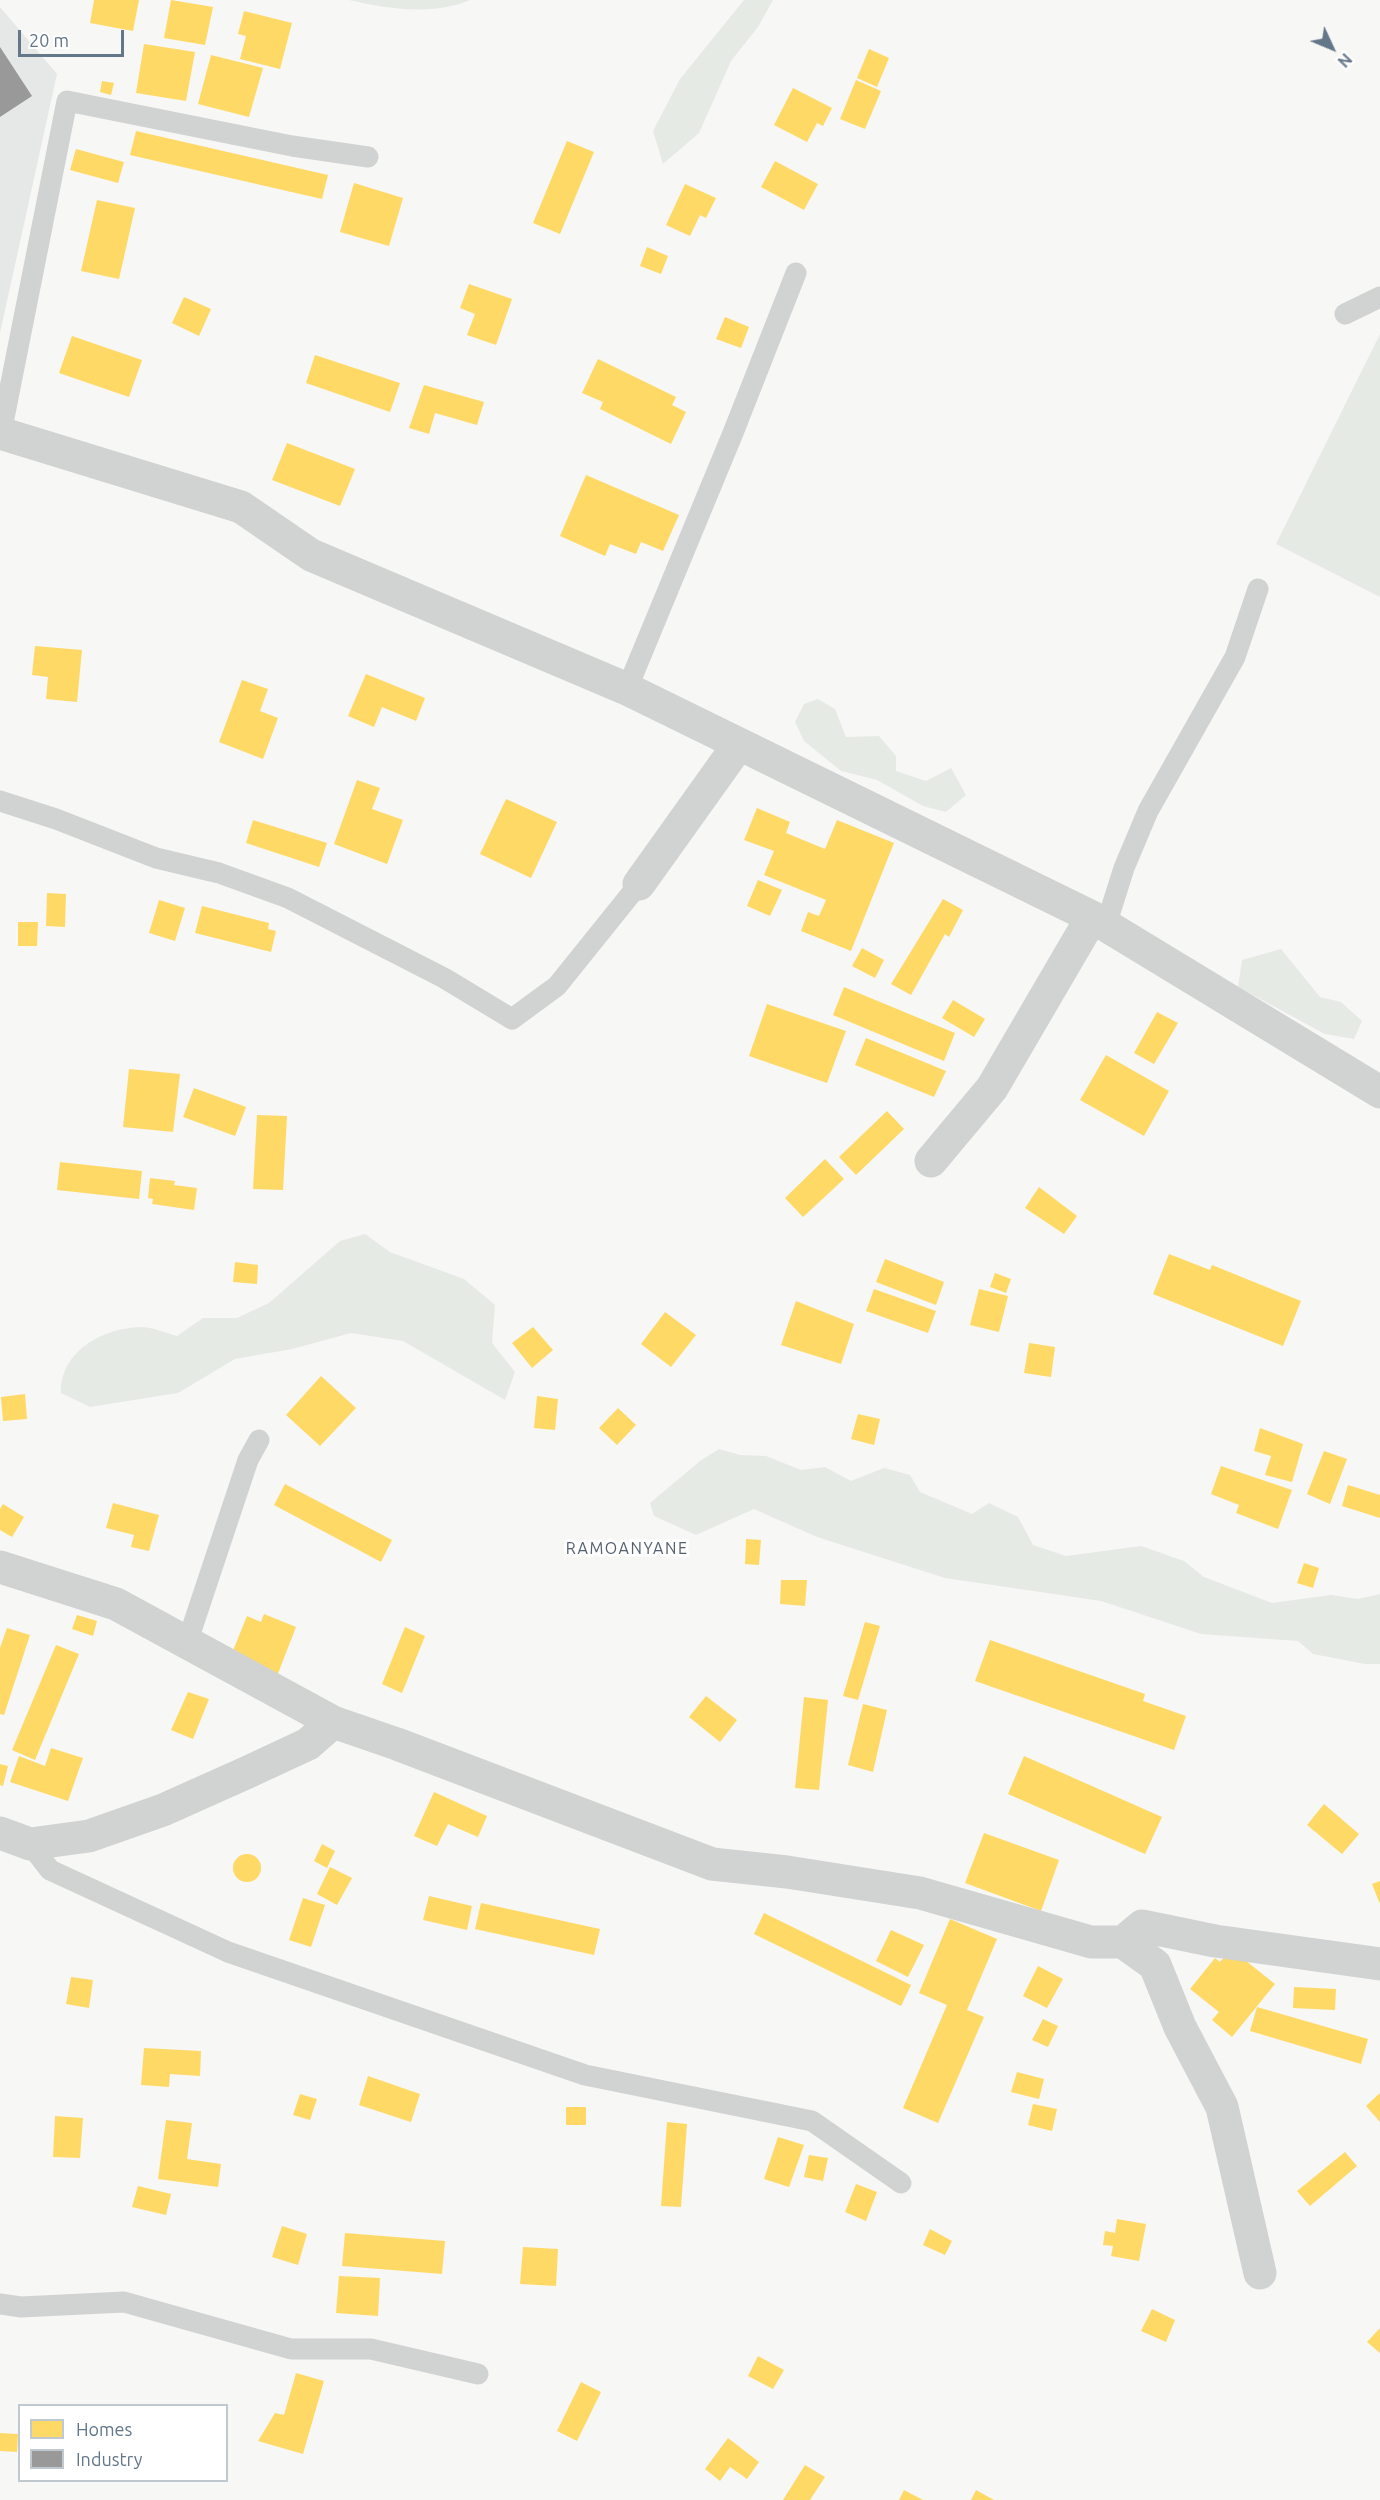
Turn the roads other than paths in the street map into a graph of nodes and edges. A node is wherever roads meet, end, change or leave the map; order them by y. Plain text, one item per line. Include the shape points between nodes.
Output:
1 (368, 158) dead end
2 (796, 273) dead end
3 (1380, 297) edge
4 (1345, 314) dead end
5 (0, 437) edge
6 (1257, 589) dead end
7 (627, 689) junction
8 (739, 744) junction
9 (0, 801) edge
10 (639, 884) joint
11 (1099, 921) junction
12 (1380, 1092) edge
13 (931, 1161) dead end
14 (259, 1440) dead end
15 (0, 1567) edge
16 (187, 1643) junction
17 (333, 1722) junction
18 (15, 1839) edge
19 (1123, 1942) junction
20 (1380, 1964) edge
21 (901, 2183) dead end
22 (1260, 2273) dead end
23 (0, 2304) edge
24 (478, 2374) dead end

1 - 5 lane via 67,101
2 - 7 lane
3 - 4 lane
5 - 7 street via 241,507 311,555
6 - 11 lane via 1235,657 1148,811
7 - 8 street
8 - 10 street
8 - 11 street
9 - 10 lane via 156,858 219,873 288,898 444,978 512,1019 557,986
11 - 12 street
11 - 13 street via 992,1088
14 - 16 lane via 248,1460
15 - 16 street via 116,1604
16 - 17 street
17 - 18 street via 308,1744 163,1810 89,1836
17 - 19 street via 712,1864 920,1893 1091,1942
18 - 21 lane via 50,1870 228,1952 585,2075 812,2121
19 - 20 street via 1142,1926 1215,1941
19 - 22 street via 1155,1965 1180,2027 1222,2107
23 - 24 lane via 21,2307 124,2302 291,2349 371,2349

